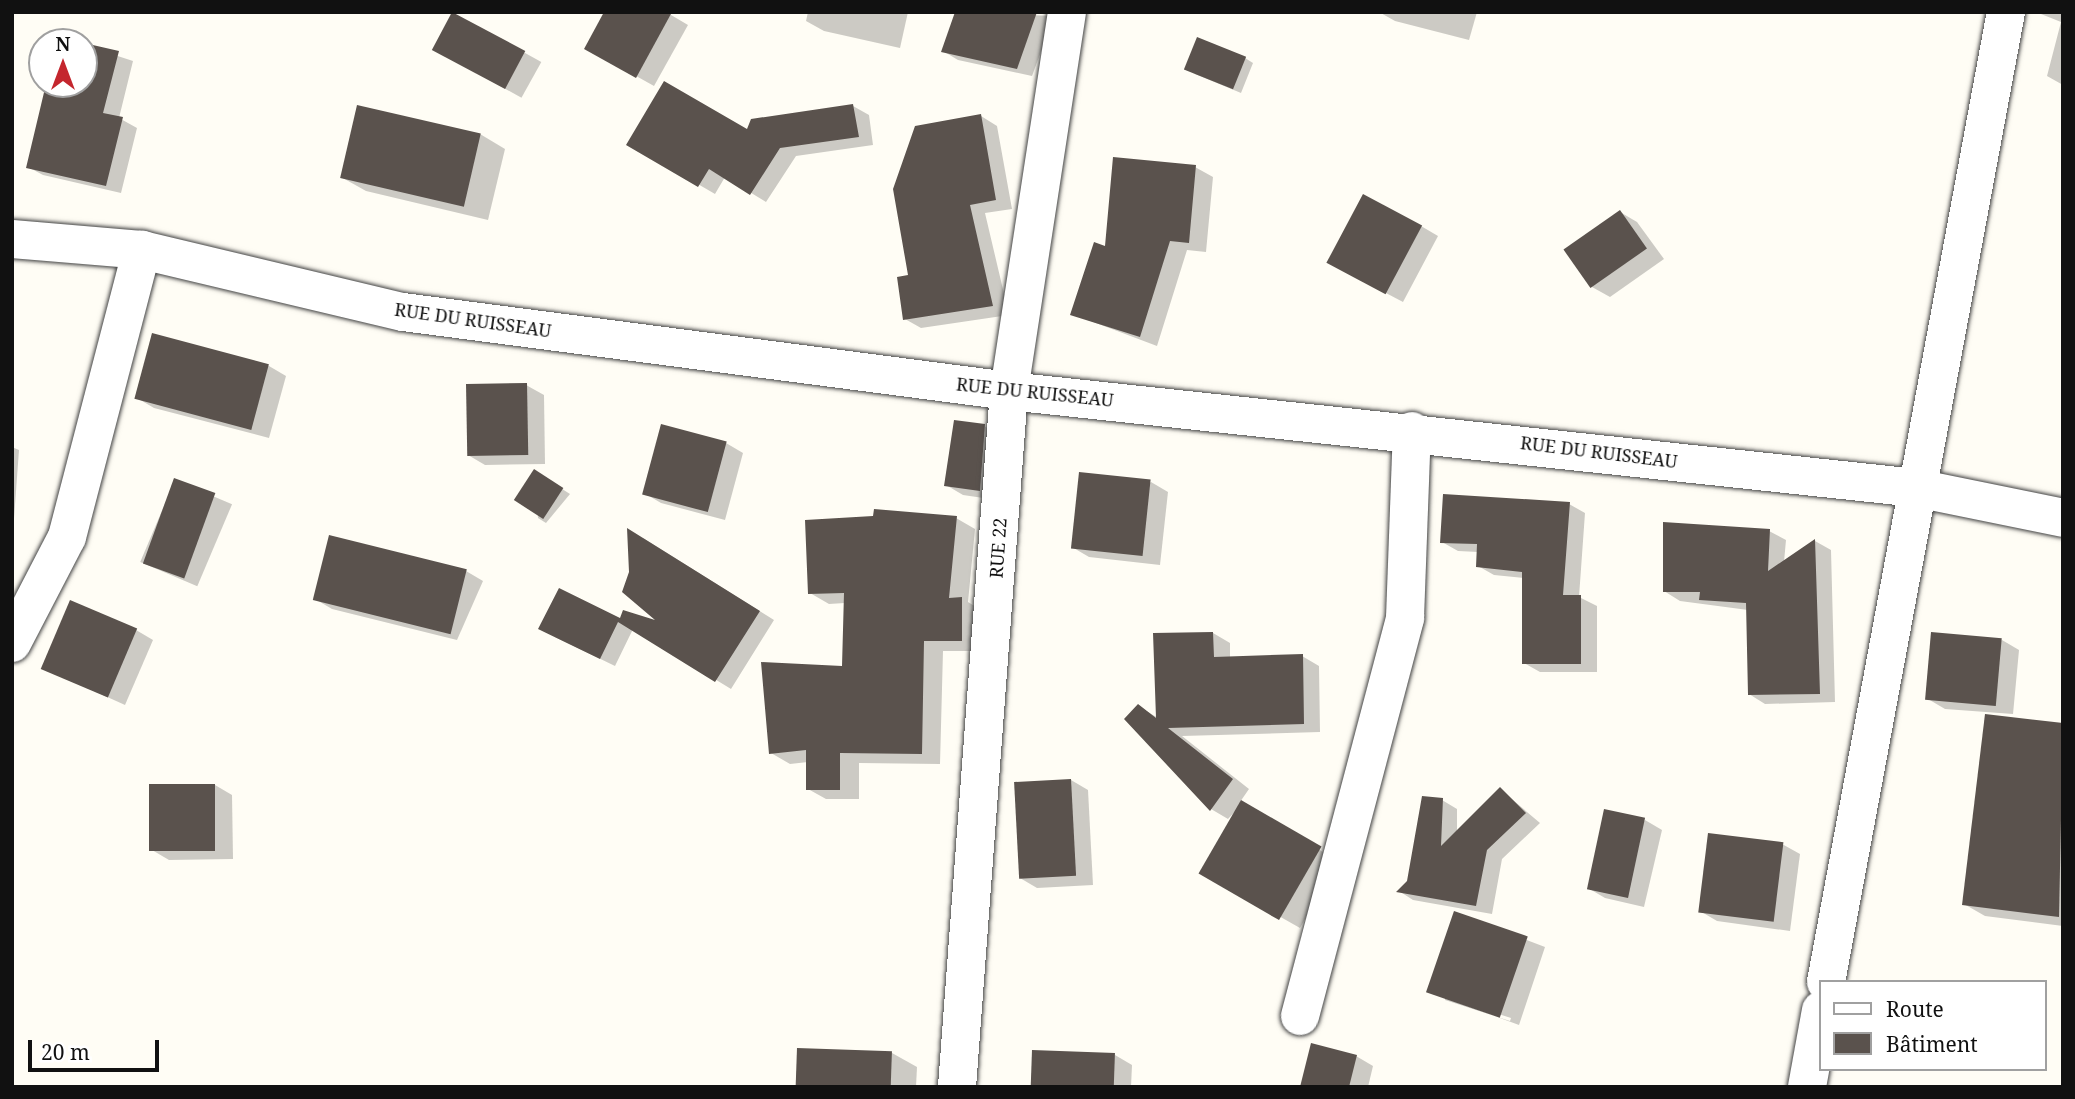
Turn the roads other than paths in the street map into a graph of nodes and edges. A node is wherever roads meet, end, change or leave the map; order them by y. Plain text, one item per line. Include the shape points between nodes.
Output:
1 (1067, 12) edge
2 (2006, 12) edge
3 (12, 239) edge
4 (142, 250) junction
5 (1009, 391) junction
6 (1412, 431) junction
7 (1916, 488) junction
8 (2063, 518) edge
9 (12, 643) edge
10 (1826, 980) edge
11 (1300, 1016) dead end
12 (1820, 1016) edge
13 (957, 1087) edge
14 (1807, 1087) edge

1 - 5 street, RUE 22
2 - 7 street
3 - 4 street, RUE DU RUISSEAU
4 - 5 street, RUE DU RUISSEAU via 403,312
4 - 9 street via 67,537
5 - 6 street, RUE DU RUISSEAU
5 - 13 street, RUE 22
6 - 7 street, RUE DU RUISSEAU
6 - 11 street via 1405,618
7 - 8 street, RUE DU RUISSEAU
7 - 10 street
12 - 14 street

